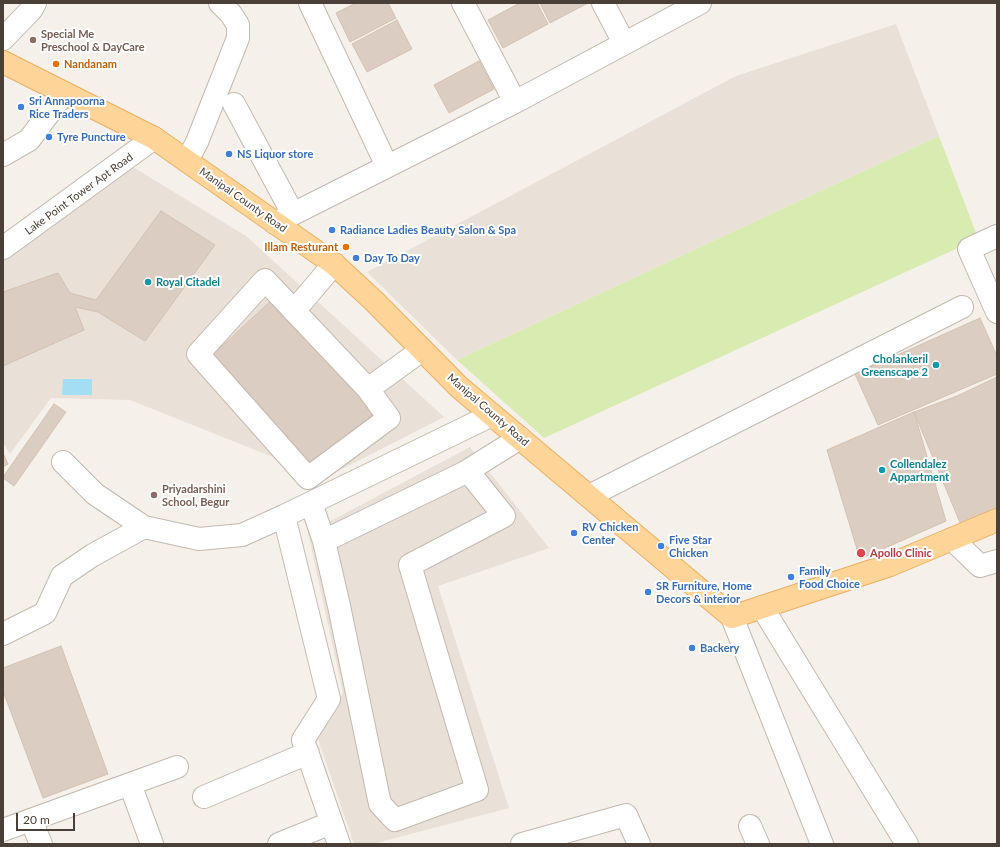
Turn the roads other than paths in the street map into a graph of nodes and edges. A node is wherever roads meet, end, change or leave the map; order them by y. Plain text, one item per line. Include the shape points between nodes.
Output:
1 (35, 3) edge
2 (220, 3) edge
3 (310, 3) edge
4 (463, 3) edge
5 (603, 3) edge
6 (700, 3) edge
7 (3, 39) edge
8 (624, 43) junction
9 (3, 62) edge
10 (64, 93) junction
11 (515, 102) junction
12 (234, 104) dead end
13 (154, 138) junction
14 (3, 155) edge
15 (187, 161) junction
16 (387, 166) junction
17 (284, 219) junction
18 (997, 236) edge
19 (3, 248) edge
20 (334, 264) junction
21 (962, 307) dead end
22 (294, 311) junction
23 (997, 312) edge
24 (422, 350) junction
25 (368, 389) junction
26 (492, 415) junction
27 (520, 438) junction
28 (63, 462) dead end
29 (464, 473) junction
30 (589, 496) junction
31 (311, 503) junction
32 (284, 516) junction
33 (997, 520) edge
34 (144, 527) junction
35 (952, 539) junction
36 (324, 541) junction
37 (997, 561) edge
38 (762, 607) junction
39 (732, 617) junction
40 (3, 634) edge
41 (308, 753) junction
42 (177, 767) dead end
43 (130, 784) junction
44 (204, 797) dead end
45 (31, 820) junction
46 (331, 823) junction
47 (3, 830) edge
48 (41, 844) edge
49 (152, 844) edge
50 (279, 844) edge
51 (338, 844) edge
52 (522, 844) edge
53 (639, 844) edge
54 (822, 844) edge
55 (907, 844) edge

1 - 7 street
2 - 15 street via 238,25 238,38 198,142
3 - 16 street
4 - 11 street
5 - 8 street
6 - 8 street
8 - 11 street
9 - 10 main road, Manipal County Road
10 - 13 main road, Manipal County Road
10 - 14 street via 29,140
11 - 16 street
12 - 17 street
13 - 15 main road, Manipal County Road
13 - 19 street, Lake Point Tower Apt Road
15 - 17 main road, Manipal County Road
16 - 17 street
17 - 20 main road, Manipal County Road
18 - 23 street via 970,249
20 - 22 street
20 - 24 main road, Manipal County Road
21 - 30 street
22 - 25 street
22 - 25 street via 265,280 198,354 308,478 389,418
24 - 25 street
24 - 26 main road, Manipal County Road
26 - 27 main road, Manipal County Road
26 - 31 street
27 - 29 street
27 - 30 main road, Manipal County Road
28 - 34 street via 96,494
29 - 36 street
29 - 36 street via 468,471 504,516 410,565 477,790 395,820 380,804
30 - 39 main road, Manipal County Road
31 - 32 street
31 - 36 street
32 - 34 street via 242,535 199,539
32 - 41 street via 329,699 303,740
33 - 35 main road
34 - 40 street via 93,555 62,576 45,613
35 - 37 street via 980,566
35 - 38 main road via 890,565
38 - 39 main road
38 - 55 street
39 - 54 street
41 - 44 street
41 - 46 street
42 - 43 street
43 - 45 street
43 - 49 street
45 - 47 street
45 - 48 street
46 - 50 street
46 - 51 street
52 - 53 street via 626,816

